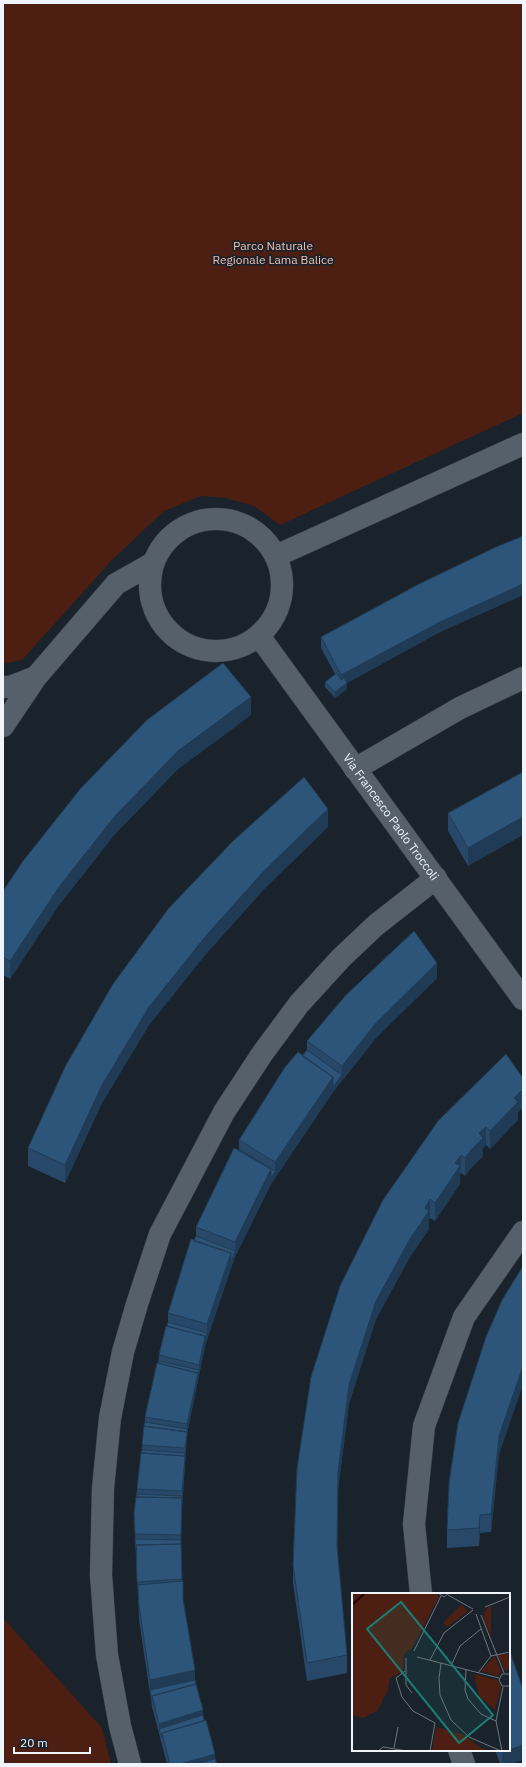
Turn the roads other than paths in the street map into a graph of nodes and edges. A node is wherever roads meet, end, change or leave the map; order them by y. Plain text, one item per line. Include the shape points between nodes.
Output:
1 (523, 444) edge
2 (276, 556) junction
3 (153, 563) junction
4 (259, 636) junction
5 (36, 677) junction
6 (523, 678) edge
7 (3, 687) edge
8 (3, 726) edge
9 (355, 769) junction
10 (436, 878) junction
11 (519, 986) edge
12 (523, 1232) edge
13 (421, 1593) edge
14 (459, 1751) edge
15 (130, 1764) edge
16 (464, 1764) edge

1 - 2 street
2 - 3 street via 262,537 244,525 222,519 201,520 180,529 164,544
2 - 4 street via 281,574 281,594 276,613
3 - 4 street via 149,582 152,602 160,621 174,636 191,646 211,650 231,649
3 - 5 street via 116,584
4 - 9 street, Via Francesco Paolo Troccoli
5 - 7 street via 10,687
5 - 8 street
6 - 9 street via 460,708
9 - 10 street, Via Francesco Paolo Troccoli
10 - 11 street, Via Francesco Paolo Troccoli
10 - 15 street via 341,958 299,1004 224,1112 160,1234 123,1352 110,1418 103,1488 101,1575 107,1655
12 - 13 street via 464,1317 424,1426 414,1524
14 - 16 street

